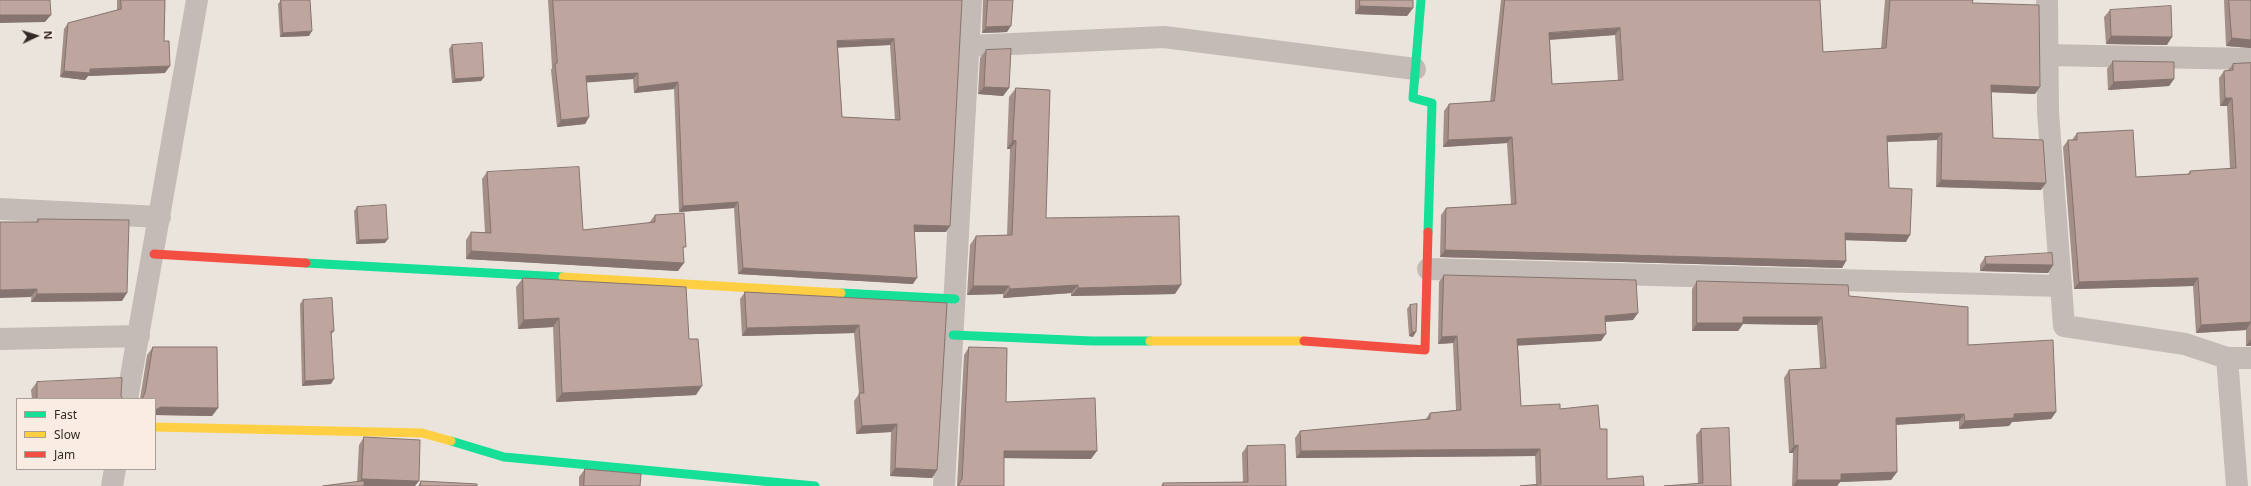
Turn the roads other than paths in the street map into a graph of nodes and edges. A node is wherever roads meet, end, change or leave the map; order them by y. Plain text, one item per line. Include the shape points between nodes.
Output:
1 (197, 0) edge
2 (971, 0) edge
3 (1421, 0) edge
4 (2047, 0) edge
5 (969, 46) junction
6 (2047, 55) junction
7 (2251, 59) edge
8 (1416, 68) junction
9 (0, 209) edge
10 (160, 216) junction
11 (154, 254) junction
12 (1428, 269) junction
13 (2061, 286) junction
14 (955, 299) junction
15 (953, 334) junction
16 (139, 336) junction
17 (0, 339) edge
18 (2227, 358) junction
19 (2251, 358) edge
20 (127, 398) edge
21 (156, 427) edge
22 (115, 470) edge
23 (112, 486) edge
24 (815, 486) edge
25 (944, 486) edge
26 (2237, 486) edge

1 - 10 street
2 - 5 street
3 - 8 street
4 - 6 street
5 - 8 street via 1164,37
5 - 14 street
6 - 7 street
6 - 13 street via 2048,112
8 - 12 street via 1413,98 1432,103
9 - 10 street
10 - 11 street
11 - 14 street
11 - 16 street
12 - 13 street
12 - 15 street via 1425,350 1289,340 1092,341
13 - 18 street via 2064,326 2185,344
14 - 15 street
15 - 25 street
16 - 17 street
16 - 20 street
18 - 19 street
18 - 26 street
21 - 24 street via 422,433 504,457
22 - 23 street

